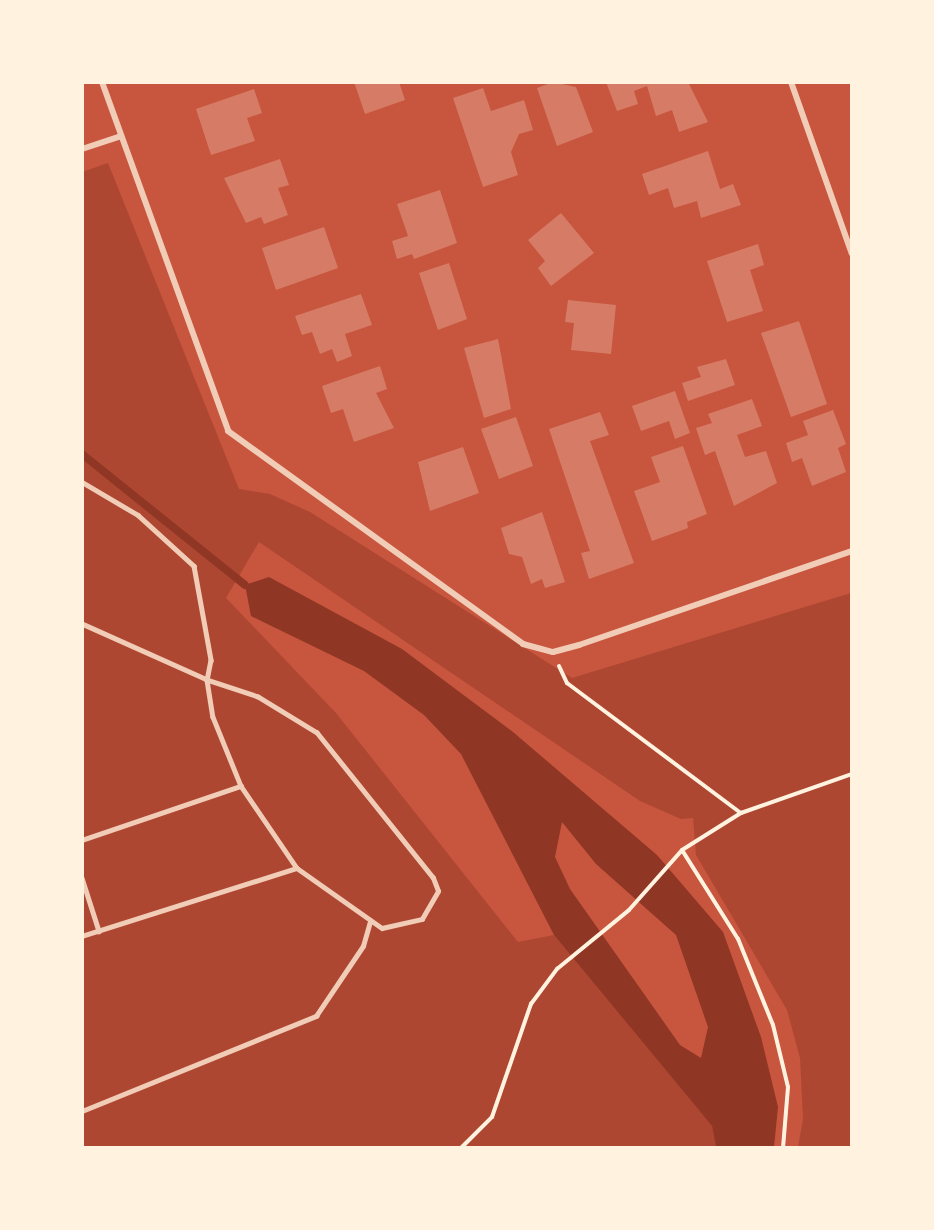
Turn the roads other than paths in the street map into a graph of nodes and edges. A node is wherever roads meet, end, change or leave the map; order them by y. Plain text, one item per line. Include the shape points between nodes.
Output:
1 (102, 82) edge
2 (791, 82) edge
3 (121, 136) junction
4 (82, 149) edge
5 (852, 254) edge
6 (82, 482) edge
7 (852, 551) edge
8 (82, 624) edge
9 (207, 680) junction
10 (241, 786) junction
11 (82, 840) edge
12 (297, 868) junction
13 (82, 878) edge
14 (370, 922) junction
15 (99, 931) junction
16 (82, 936) edge
17 (82, 1111) edge

1 - 3 street
2 - 5 street
3 - 4 street
3 - 7 street via 228,431 523,644 553,652
6 - 9 lane via 138,515 194,566 211,660
8 - 9 lane
9 - 10 lane via 213,717
9 - 14 lane via 258,697 317,733 433,878 438,891 422,919 382,928
10 - 11 lane
10 - 12 lane
12 - 14 lane
12 - 15 lane
13 - 15 lane
14 - 17 lane via 363,946 316,1016
15 - 16 lane

